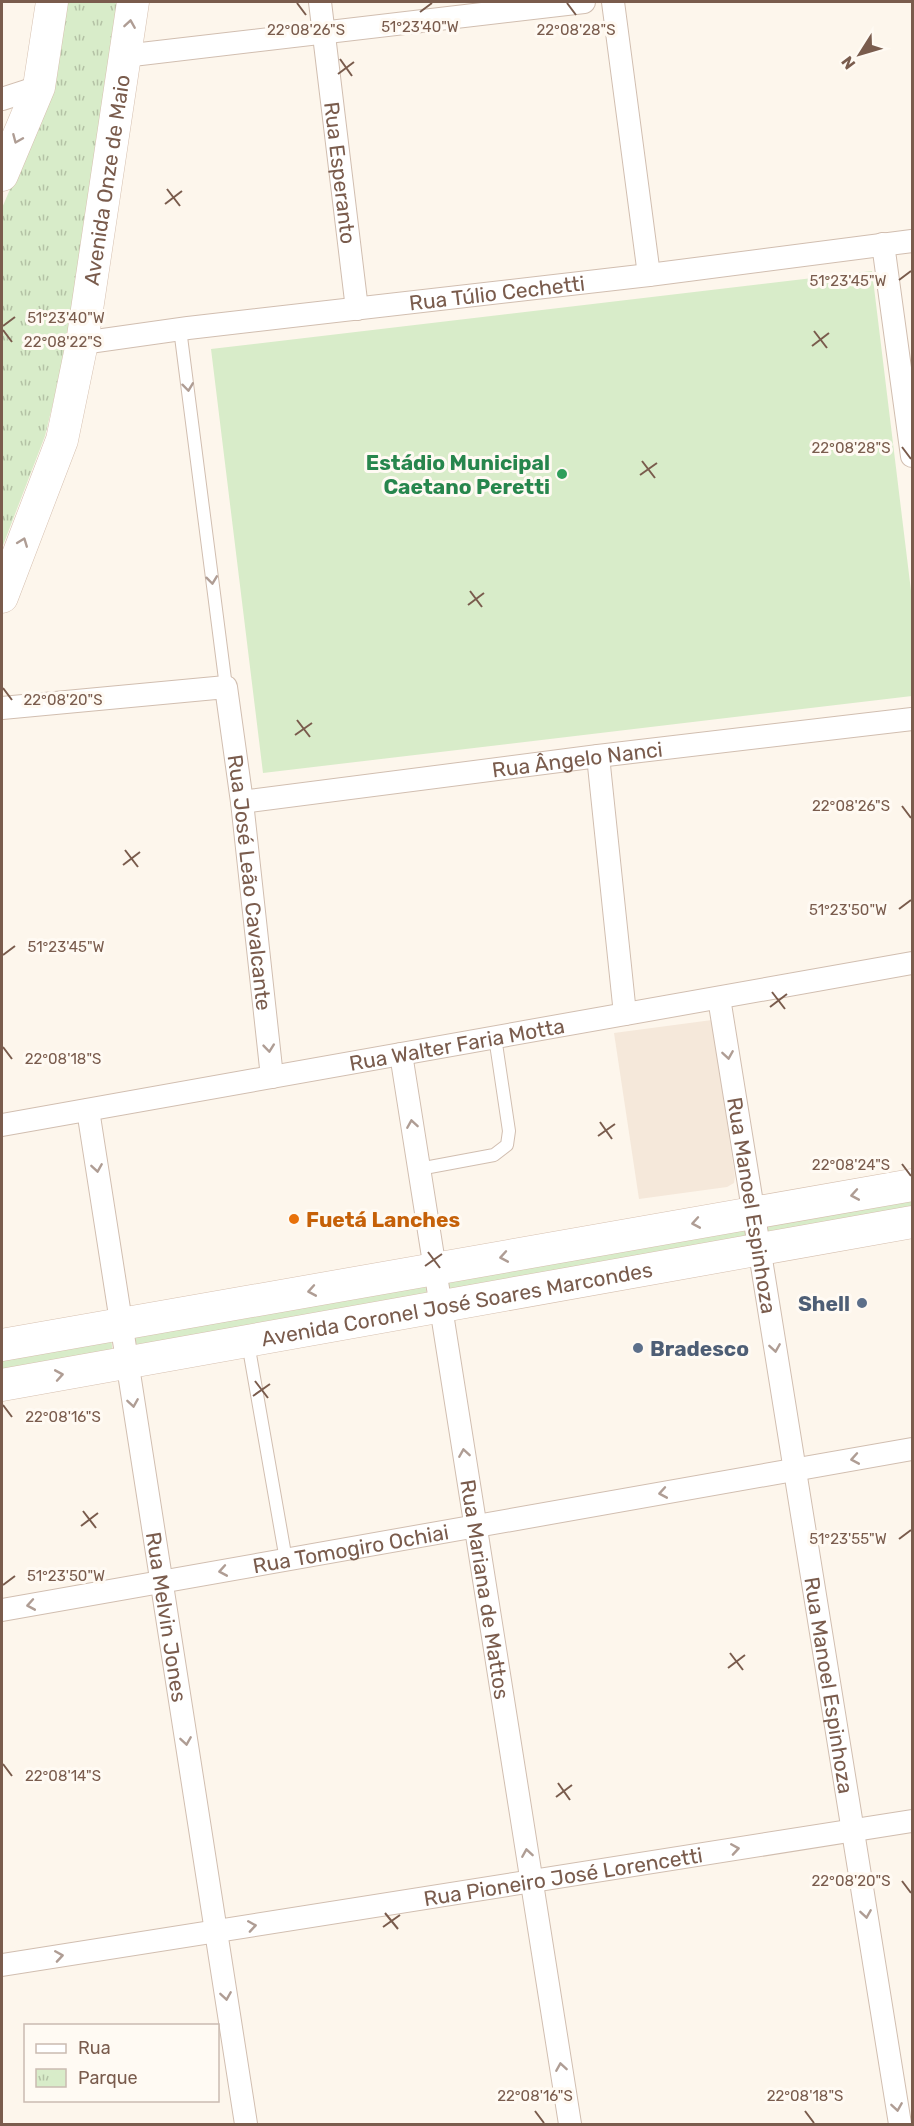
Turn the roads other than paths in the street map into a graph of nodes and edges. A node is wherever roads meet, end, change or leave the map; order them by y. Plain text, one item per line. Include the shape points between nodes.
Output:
1 (52, 2) edge
2 (133, 2) edge
3 (320, 2) edge
4 (584, 2) edge
5 (613, 2) edge
6 (324, 33) junction
7 (124, 56) junction
8 (39, 87) junction
9 (2, 99) edge
10 (2, 175) edge
11 (912, 242) edge
12 (883, 244) junction
13 (649, 275) junction
14 (357, 309) junction
15 (180, 329) junction
16 (82, 343) junction
17 (912, 456) edge
18 (2, 597) edge
19 (226, 687) junction
20 (2, 708) edge
21 (912, 718) edge
22 (598, 756) junction
23 (242, 802) junction
24 (912, 963) edge
25 (719, 998) junction
26 (625, 1014) junction
27 (495, 1037) junction
28 (401, 1054) junction
29 (272, 1077) junction
30 (88, 1110) junction
31 (2, 1125) edge
32 (419, 1170) junction
33 (912, 1185) edge
34 (754, 1213) junction
35 (912, 1222) edge
36 (759, 1249) junction
37 (435, 1269) junction
38 (441, 1306) junction
39 (121, 1324) junction
40 (248, 1341) junction
41 (2, 1345) edge
42 (127, 1363) junction
43 (2, 1385) edge
44 (912, 1449) edge
45 (795, 1470) junction
46 (476, 1526) junction
47 (286, 1560) junction
48 (161, 1582) junction
49 (2, 1610) edge
50 (912, 1821) edge
51 (853, 1831) junction
52 (531, 1881) junction
53 (216, 1931) junction
54 (2, 1965) edge
55 (246, 2124) edge
56 (570, 2124) edge
57 (900, 2124) edge

1 - 8 main road
7 -> 2 main road, Avenida Onze de Maio
3 - 6 street, Rua Esperanto
4 - 6 street
5 - 13 street
6 - 7 street
6 - 14 street, Rua Esperanto
7 - 16 main road, Avenida Onze de Maio
8 - 9 street
8 -> 10 main road
11 - 12 street, Rua Túlio Cechetti
12 - 13 street, Rua Túlio Cechetti
12 - 17 street
13 - 14 street, Rua Túlio Cechetti
14 - 15 street, Rua Túlio Cechetti
15 - 16 street, Rua Túlio Cechetti
15 -> 19 lane
18 -> 16 main road, Avenida Onze de Maio via 62,440
19 - 20 street
19 - 23 street, Rua José Leão Cavalcante
21 - 22 street, Rua Ângelo Nanci
22 - 23 street, Rua Ângelo Nanci
22 - 26 street
23 -> 29 street, Rua José Leão Cavalcante
24 - 25 street, Rua Walter Faria Motta
25 - 26 street, Rua Walter Faria Motta
25 -> 34 street, Rua Manoel Espinhoza
26 - 27 street, Rua Walter Faria Motta
27 - 28 street, Rua Walter Faria Motta
27 - 32 lane via 509,1131 507,1145 494,1155
28 - 29 street, Rua Walter Faria Motta
32 -> 28 street, Rua Mariana de Mattos
29 - 30 street, Rua Walter Faria Motta
30 - 31 street, Rua Walter Faria Motta
30 -> 39 street, Rua Melvin Jones
32 - 37 street, Rua Mariana de Mattos
33 -> 34 main road, Avenida Coronel José Soares Marcondes
34 - 36 street, Rua Manoel Espinhoza
34 -> 37 main road, Avenida Coronel José Soares Marcondes
35 - 36 main road, Avenida Coronel José Soares Marcondes
36 - 38 main road, Avenida Coronel José Soares Marcondes
36 -> 45 street, Rua Manoel Espinhoza
37 - 38 street, Rua Mariana de Mattos
37 -> 39 main road, Avenida Coronel José Soares Marcondes
38 - 40 main road, Avenida Coronel José Soares Marcondes
46 -> 38 street, Rua Mariana de Mattos
39 - 41 main road, Avenida Coronel José Soares Marcondes
39 - 42 street, Rua Melvin Jones
40 - 42 main road, Avenida Coronel José Soares Marcondes
40 - 47 lane
43 -> 42 main road, Avenida Coronel José Soares Marcondes
42 -> 48 street, Rua Melvin Jones
44 -> 45 street, Rua Tomogiro Ochiai
45 -> 46 street, Rua Tomogiro Ochiai
45 - 51 street, Rua Manoel Espinhoza
46 - 47 street, Rua Tomogiro Ochiai
52 -> 46 street, Rua Mariana de Mattos
47 -> 48 street, Rua Tomogiro Ochiai
48 -> 49 street, Rua Tomogiro Ochiai
48 -> 53 street, Rua Melvin Jones
50 - 51 street, Rua Pioneiro José Lorencetti
52 -> 51 street, Rua Pioneiro José Lorencetti
51 -> 57 street, Rua Manoel Espinhoza
53 -> 52 street, Rua Pioneiro José Lorencetti
56 -> 52 street, Rua Mariana de Mattos
54 -> 53 street, Rua Pioneiro José Lorencetti
53 -> 55 street, Rua Melvin Jones

